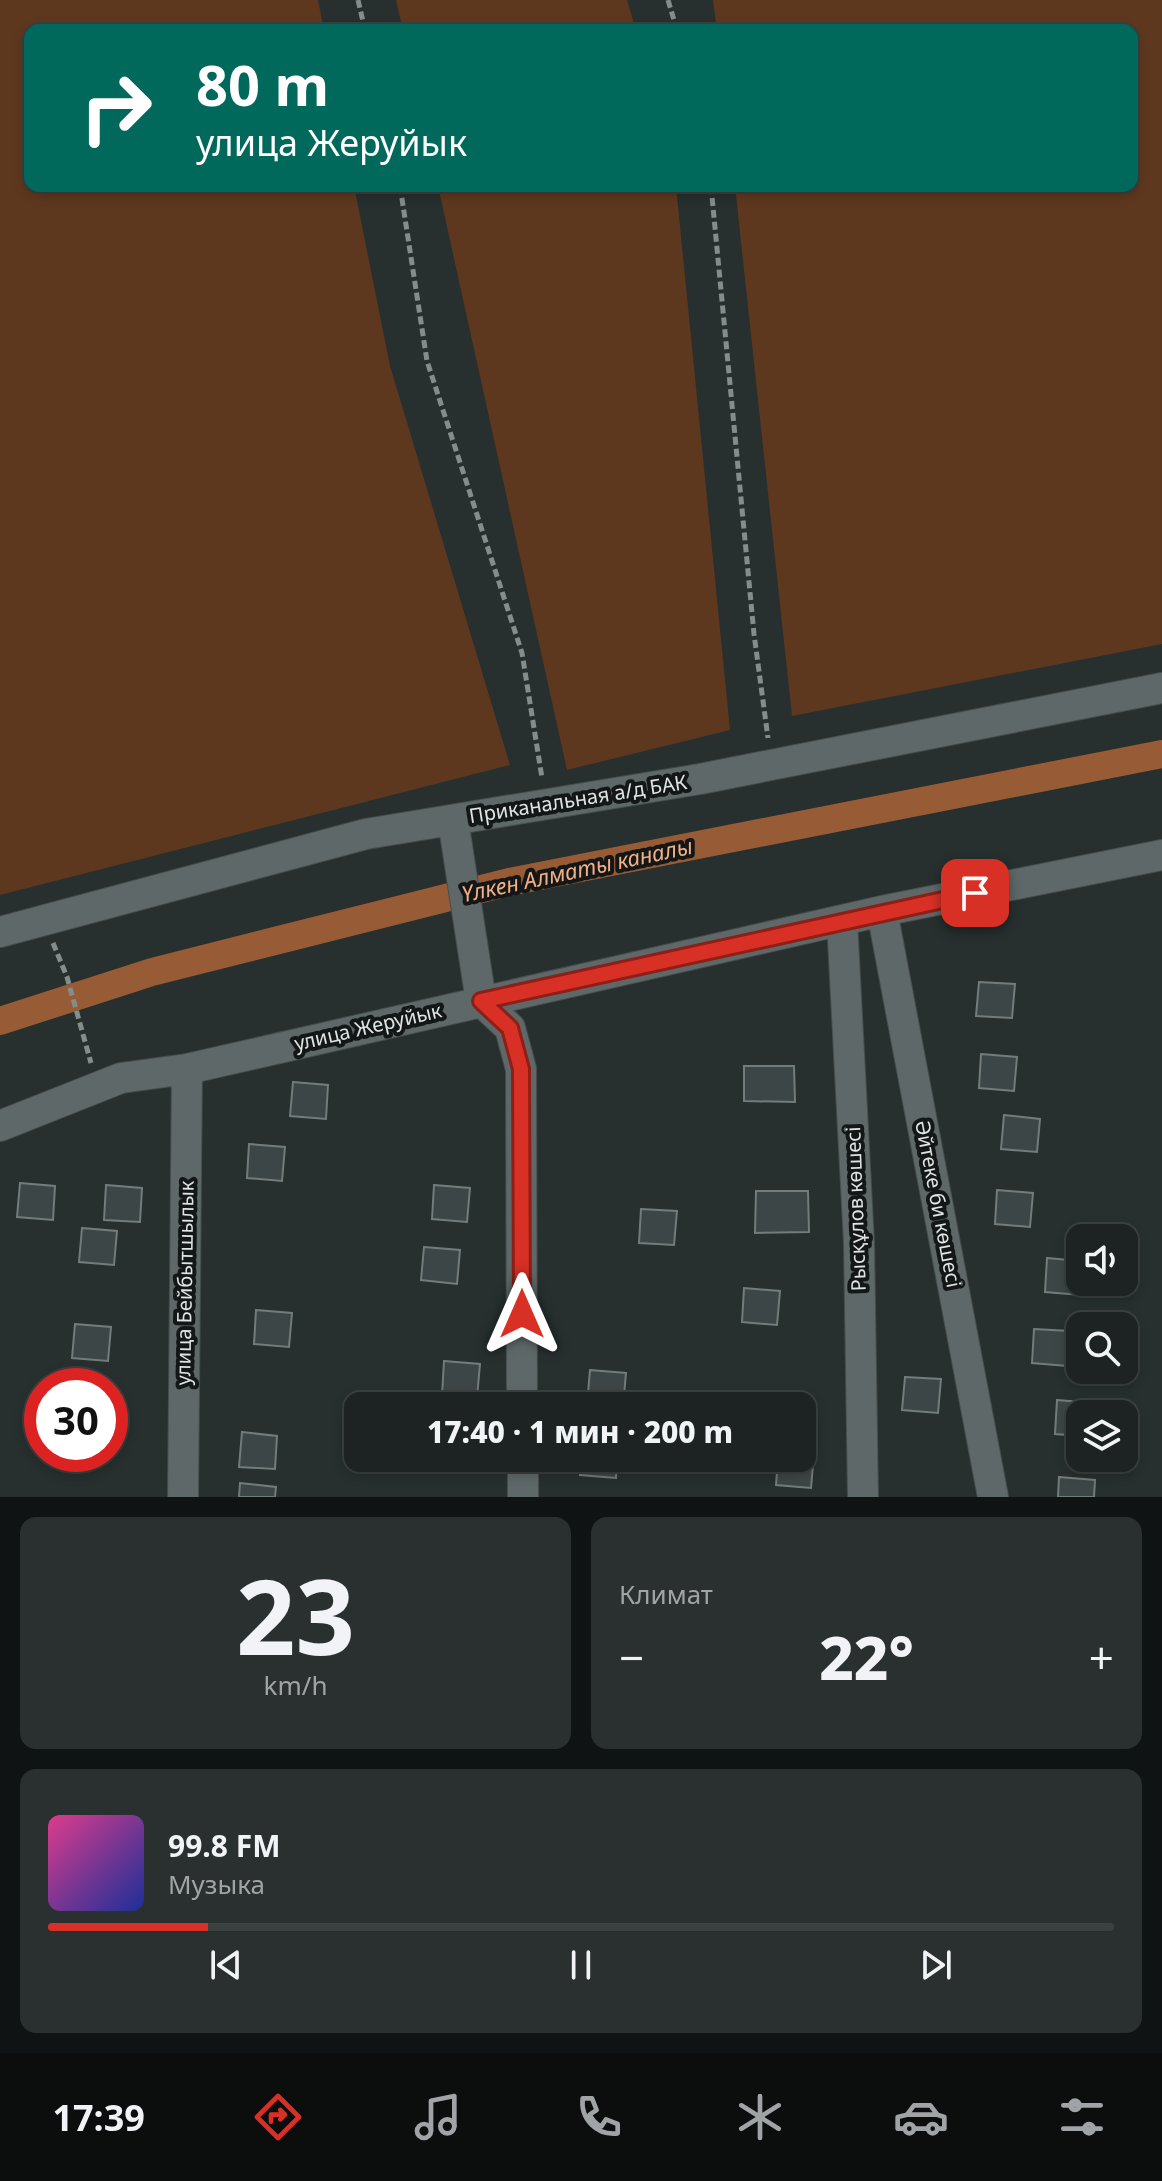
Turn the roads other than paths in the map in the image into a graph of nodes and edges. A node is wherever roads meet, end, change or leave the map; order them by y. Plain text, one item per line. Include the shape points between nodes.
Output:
1 (1162, 688) edge
2 (453, 820) junction
3 (1162, 855) edge
4 (882, 911) junction
5 (842, 921) junction
6 (0, 932) edge
7 (479, 988) junction
8 (187, 1069) junction
9 (0, 1126) edge
10 (522, 1392) edge
11 (523, 1472) edge
12 (183, 1497) edge
13 (523, 1497) edge
14 (863, 1497) edge
15 (993, 1497) edge

1 - 2 street, Приканальная а/д БАК via 771,765
2 - 6 street, Приканальная а/д БАК via 366,834
2 - 7 street
3 - 4 street
4 - 5 street, улица Жеруйык
4 - 15 street, Әйтеке би көшесі
5 - 7 street, улица Жеруйык
5 - 14 street, Рысқұлов көшесі via 859,1243
7 - 8 street, улица Жеруйык
7 - 10 street via 510,1028 521,1069
8 - 9 street, улица Жеруйык via 121,1078
8 - 12 street, улица Бейбытшылык
11 - 13 street

